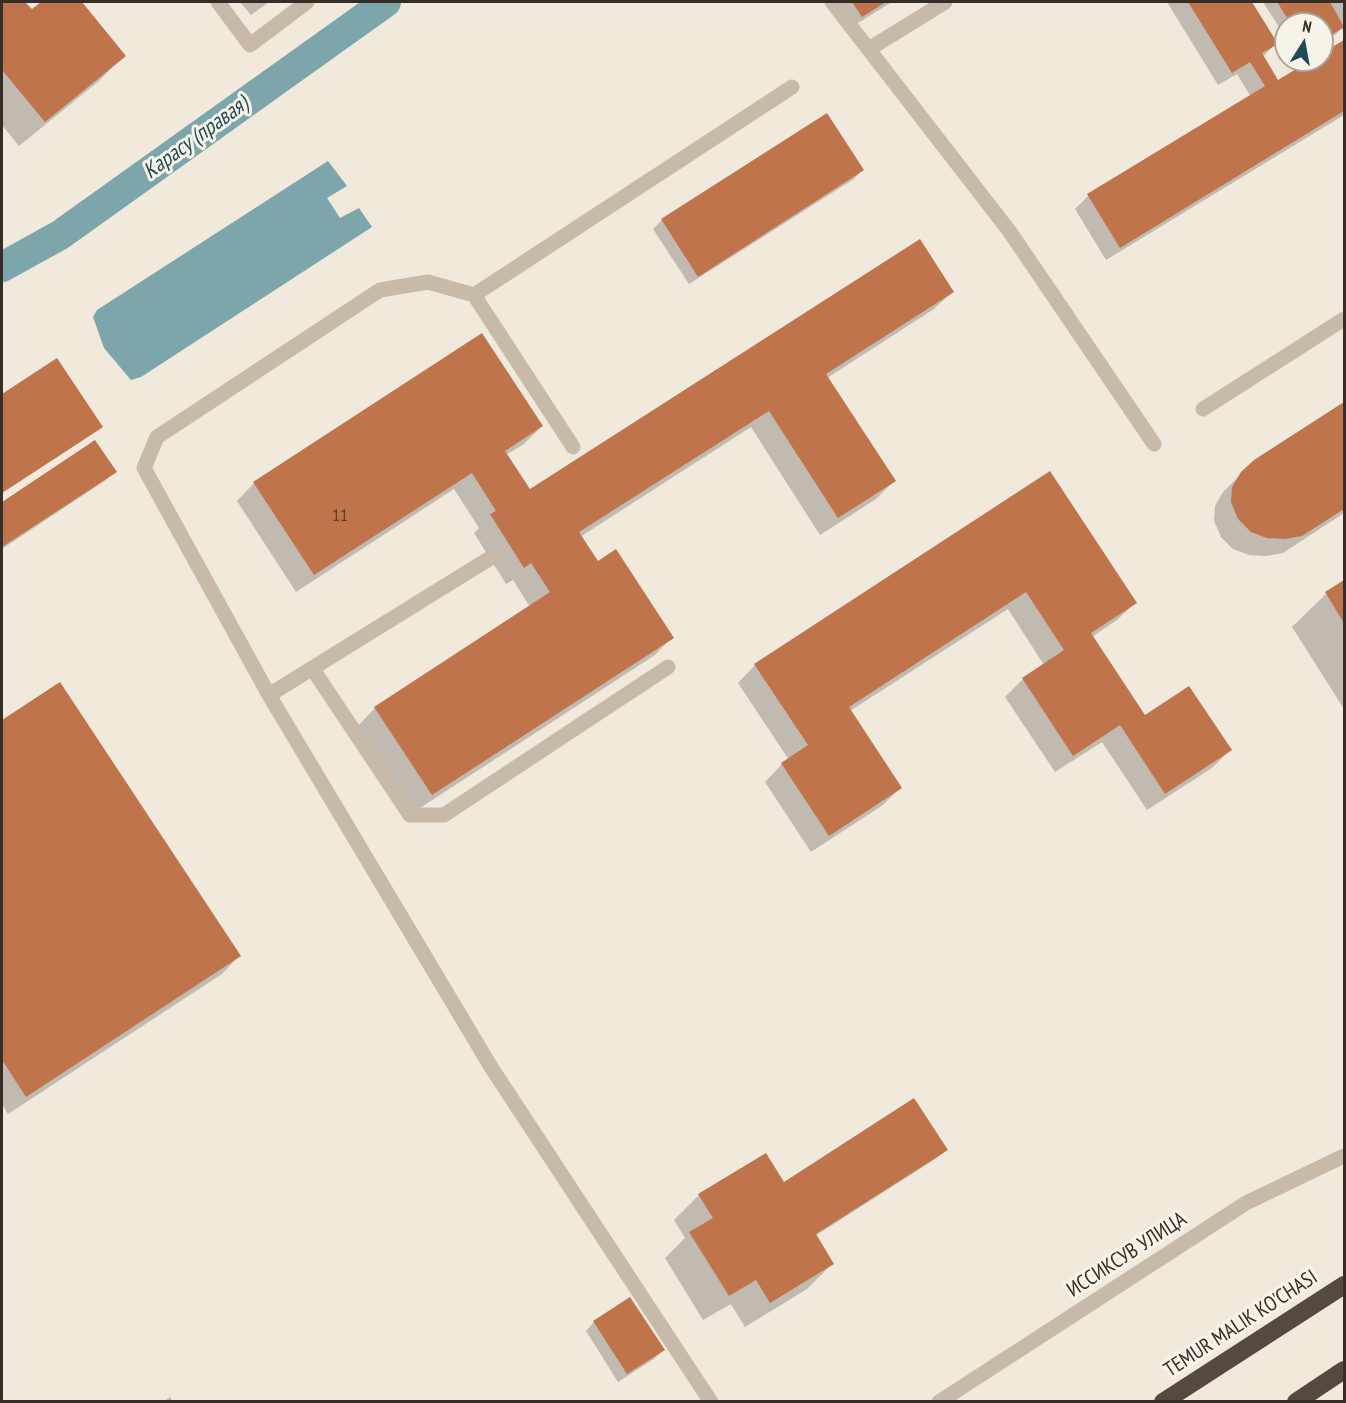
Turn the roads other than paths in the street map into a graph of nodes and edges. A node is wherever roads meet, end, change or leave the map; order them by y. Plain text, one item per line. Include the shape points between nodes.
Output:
1 (218, 2) edge
2 (307, 2) edge
3 (832, 2) edge
4 (945, 2) edge
5 (868, 49) junction
6 (792, 87) dead end
7 (474, 295) junction
8 (1344, 319) edge
9 (1203, 410) dead end
10 (1154, 444) dead end
11 (573, 447) dead end
12 (500, 552) dead end
13 (668, 667) dead end
14 (312, 668) junction
15 (269, 694) junction
16 (1344, 1156) edge
17 (1344, 1285) edge
18 (1344, 1370) edge
19 (711, 1401) edge
20 (939, 1401) edge
21 (1163, 1401) edge
22 (1296, 1401) edge

1 - 2 street via 250,45
3 - 5 street
4 - 5 street
5 - 10 street via 1010,232
6 - 7 street
7 - 11 street
7 - 15 street via 428,282 380,290 157,436 144,468
8 - 9 street
12 - 14 street
13 - 14 street via 444,815 410,815
14 - 15 street
15 - 19 street via 491,1067
16 - 20 street, ИССИКСУВ УЛИЦА via 1246,1203
17 - 21 highway, TEMUR MALIK KO'CHASI
18 - 22 highway

